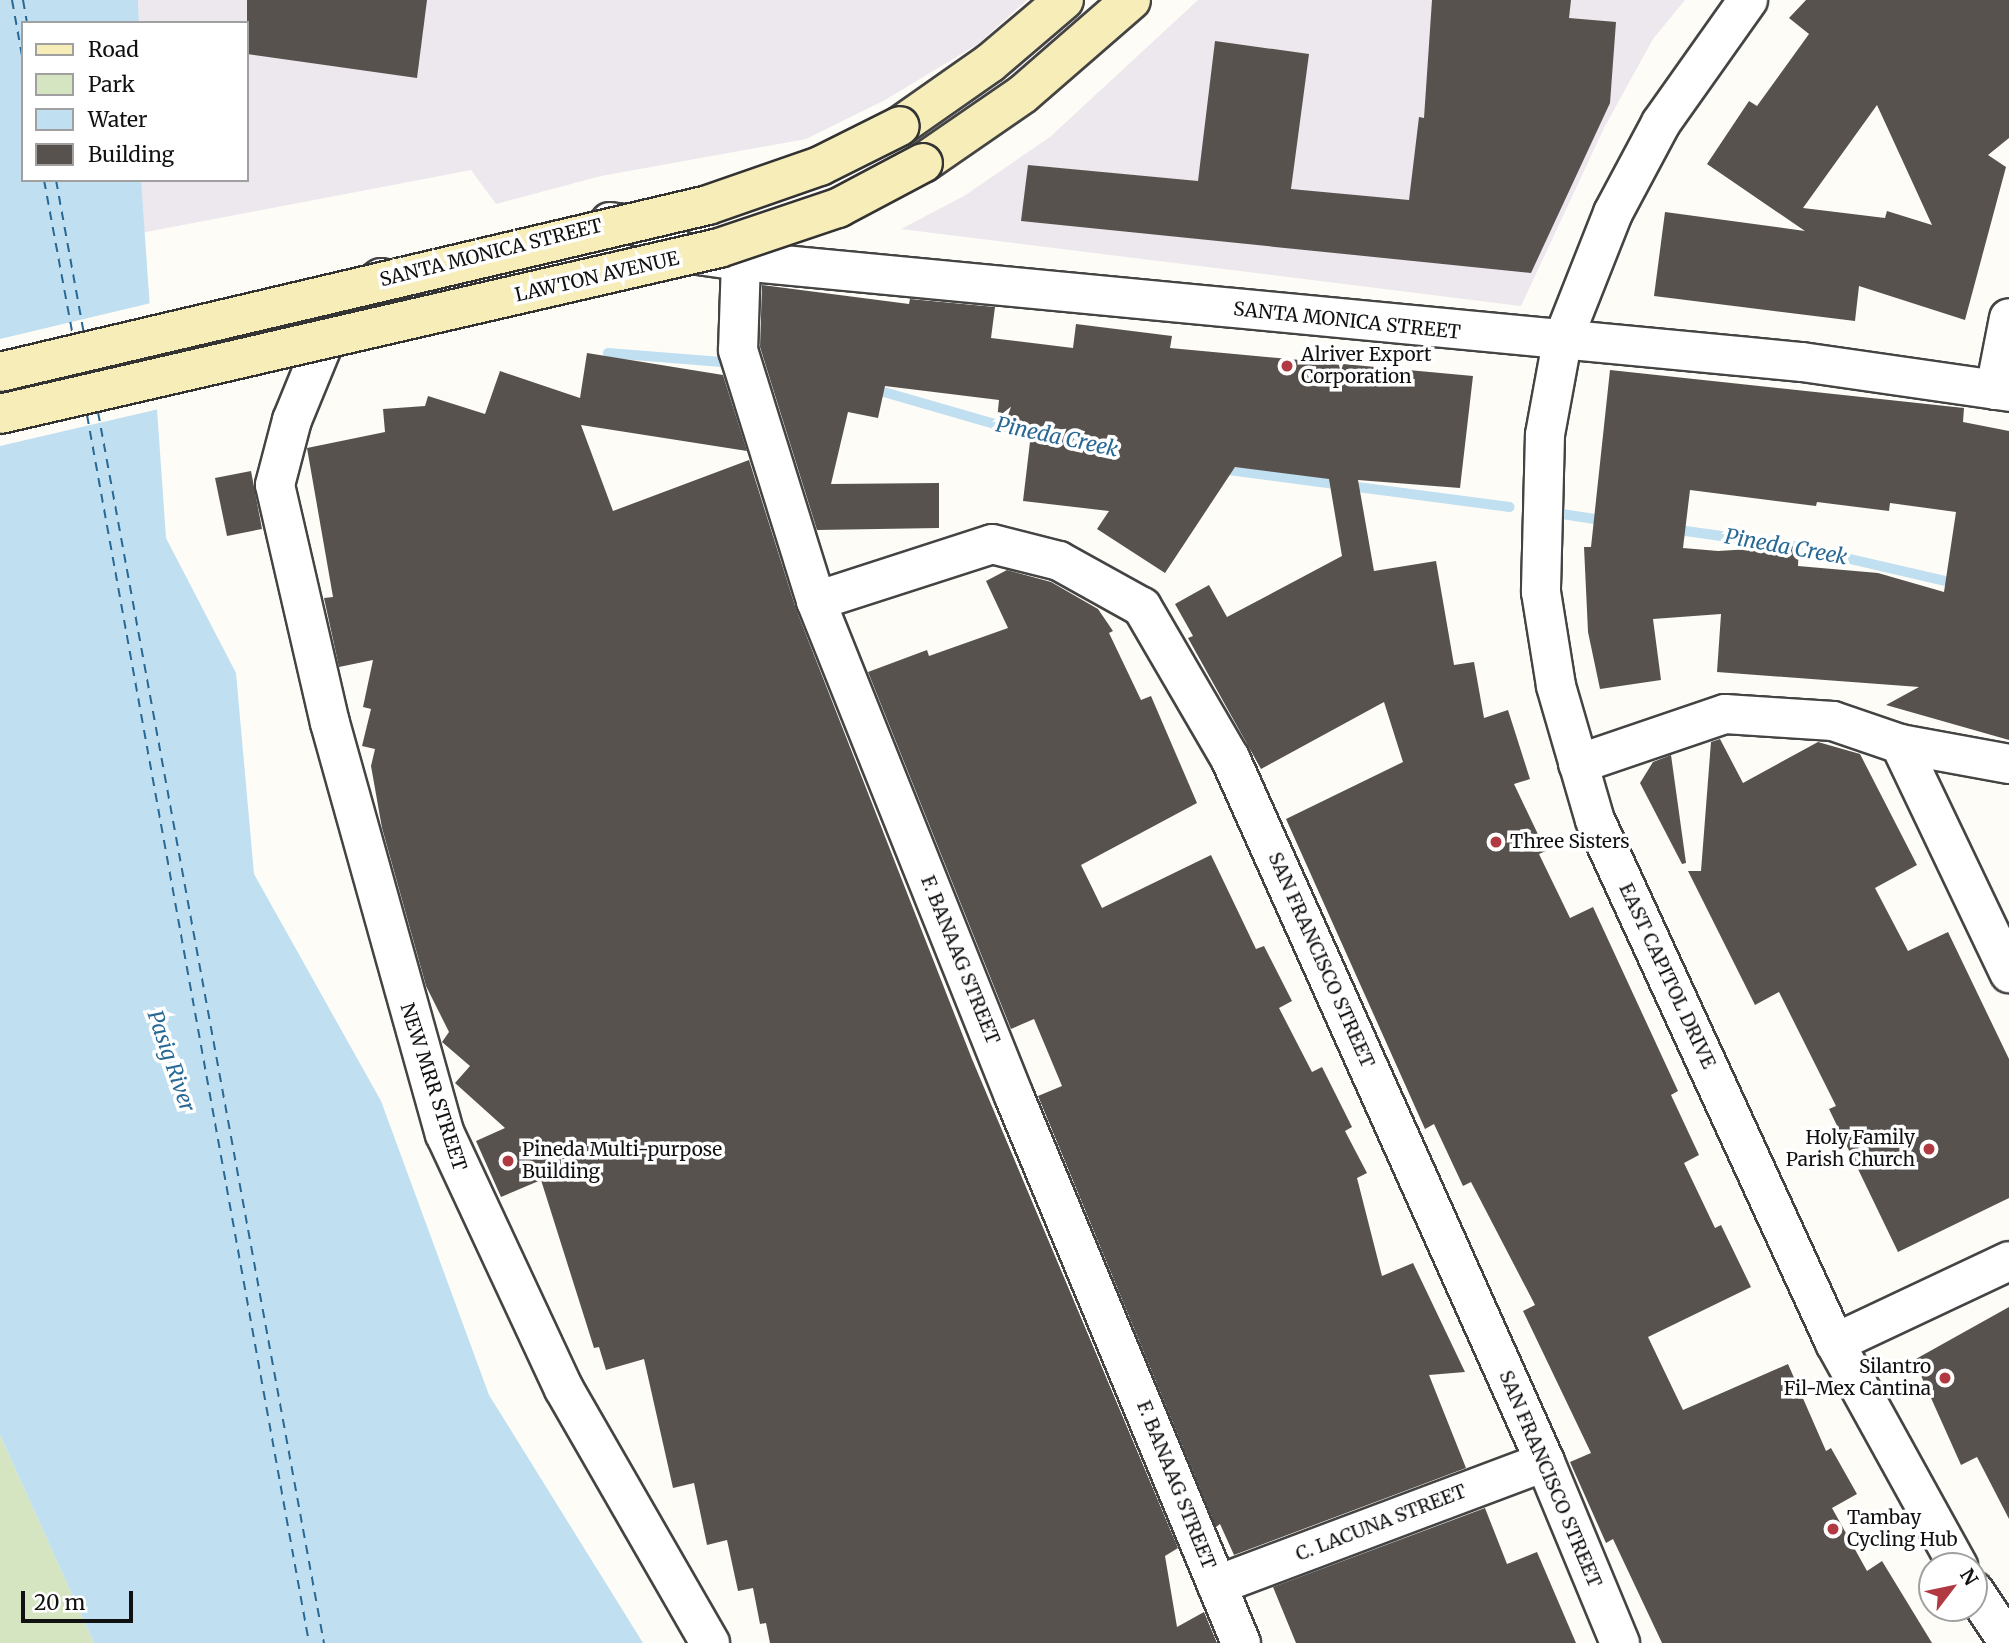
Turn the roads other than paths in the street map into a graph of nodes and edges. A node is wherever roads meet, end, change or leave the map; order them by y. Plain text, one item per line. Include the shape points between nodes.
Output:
1 (1064, 0) edge
2 (1131, 0) edge
3 (1748, 0) edge
4 (684, 253) junction
5 (444, 261) junction
6 (741, 261) junction
7 (457, 315) junction
8 (2009, 318) edge
9 (1562, 342) junction
10 (322, 347) junction
11 (0, 372) edge
12 (2002, 391) edge
13 (0, 414) edge
14 (275, 485) joint
15 (816, 601) junction
16 (1900, 744) junction
17 (1578, 764) junction
18 (2009, 764) edge
19 (2009, 973) edge
20 (2009, 1261) edge
21 (1835, 1343) junction
22 (1545, 1462) junction
23 (1950, 1552) edge
24 (1217, 1585) junction
25 (1988, 1612) edge
26 (710, 1643) edge
27 (1241, 1643) edge
28 (1620, 1643) edge
29 (2009, 1643) edge

1 - 11 main road, bridge via 990,62 900,126 820,166 708,205
2 - 13 main road, LAWTON AVENUE, bridge via 1023,94 923,163 838,208 719,248
3 - 9 street, EAST CAPITOL DRIVE via 1661,123 1613,213
4 - 5 street, SANTA MONICA STREET via 653,233 621,221
4 - 6 street, SANTA MONICA STREET
4 - 7 street, SANTA MONICA STREET via 622,277
5 - 7 street
5 - 10 street, SANTA MONICA STREET via 372,282 346,306
6 - 9 street, SANTA MONICA STREET
6 - 15 street, F. BANAAG STREET via 743,366
7 - 10 street, SANTA MONICA STREET
8 - 12 street
9 - 12 street, SANTA MONICA STREET via 1802,362
9 - 17 street, EAST CAPITOL DRIVE via 1545,435 1541,592 1556,686
10 - 14 street, SANTA MONICA STREET via 292,420
14 - 26 street, NEW MRR STREET via 355,826 445,1134 564,1389
15 - 22 street, SAN FRANCISCO STREET via 992,544 1059,561 1142,607 1230,758
15 - 24 street, F. BANAAG STREET
16 - 17 street via 1833,721 1725,715
16 - 18 street
16 - 19 street
17 - 21 street, EAST CAPITOL DRIVE via 1595,820
20 - 21 street
21 - 23 street, EAST CAPITOL DRIVE
22 - 24 street, C. LACUNA STREET
22 - 28 street, SAN FRANCISCO STREET
24 - 27 street, F. BANAAG STREET
25 - 29 street

